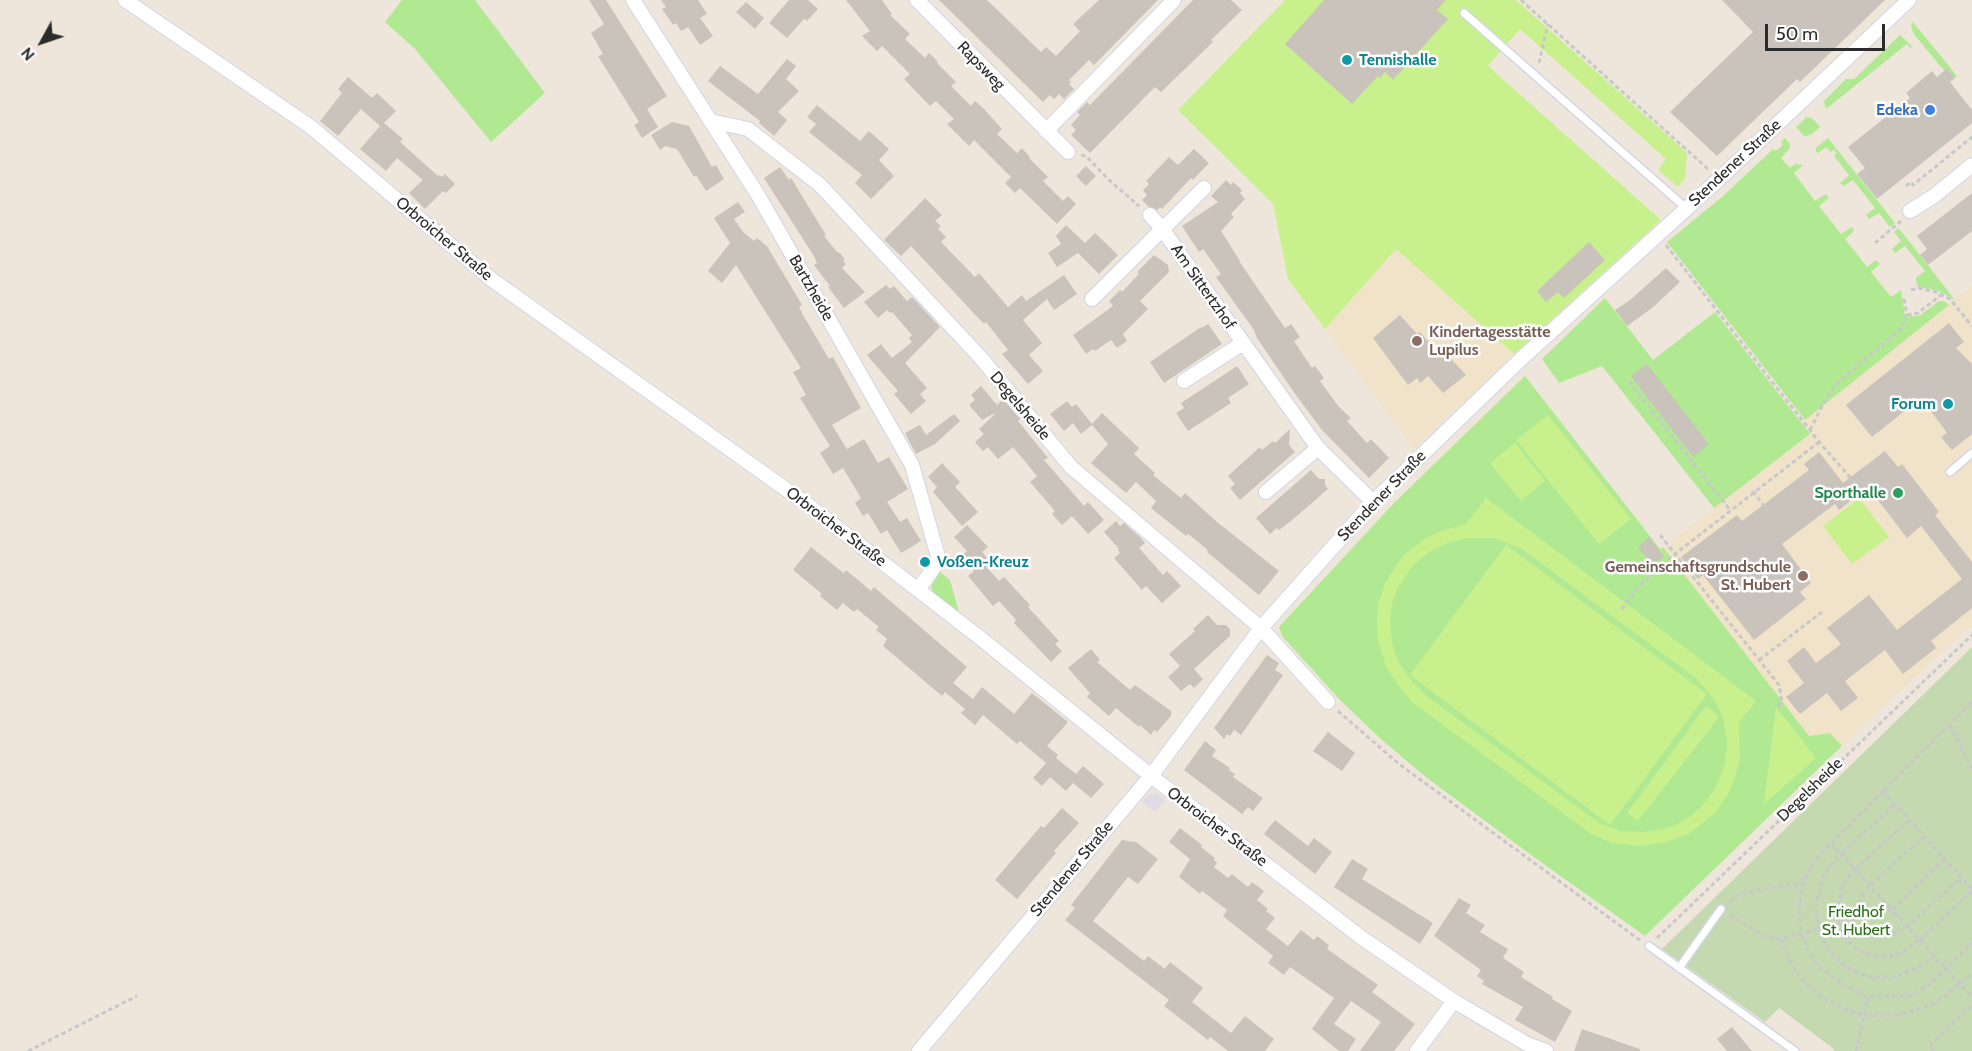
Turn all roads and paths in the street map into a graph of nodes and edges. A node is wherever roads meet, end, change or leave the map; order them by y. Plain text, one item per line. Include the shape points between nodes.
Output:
1 (125, 0) edge
2 (633, 0) edge
3 (917, 0) edge
4 (1174, 0) edge
5 (1521, 0) edge
6 (1909, 0) edge
7 (1464, 13) dead end
8 (1548, 24) junction
9 (1536, 76) junction
10 (710, 121) junction
11 (1047, 131) junction
12 (1972, 137) edge
13 (1068, 152) joint
14 (1972, 165) edge
15 (1718, 180) junction
16 (1906, 186) dead end
17 (1204, 188) dead end
18 (1686, 208) junction
19 (1910, 211) joint
20 (1150, 215) joint
21 (1163, 230) junction
22 (1657, 234) junction
23 (1875, 243) dead end
24 (1911, 290) dead end
25 (1941, 295) junction
26 (1092, 299) dead end
27 (1904, 299) dead end
28 (1907, 315) junction
29 (1972, 326) edge
30 (1243, 343) junction
31 (1184, 381) dead end
32 (1629, 381) dead end
33 (1810, 430) junction
34 (1819, 442) junction
35 (1318, 448) junction
36 (1972, 453) edge
37 (1950, 472) dead end
38 (1753, 491) junction
39 (1266, 492) dead end
40 (1864, 493) dead end
41 (1373, 502) junction
42 (1730, 510) junction
43 (1769, 513) dead end
44 (1660, 536) dead end
45 (1675, 554) junction
46 (918, 590) junction
47 (1622, 609) dead end
48 (1822, 612) dead end
49 (1261, 628) junction
50 (1972, 635) edge
51 (1759, 660) junction
52 (1328, 702) joint
53 (1972, 702) edge
54 (1776, 707) dead end
55 (1950, 725) junction
56 (1972, 769) edge
57 (1151, 776) junction
58 (1883, 791) junction
59 (1894, 805) junction
60 (1909, 820) junction
61 (1924, 836) junction
62 (1831, 843) junction
63 (1841, 854) junction
64 (1944, 859) junction
65 (1855, 869) junction
66 (1961, 877) junction
67 (1802, 885) junction
68 (1869, 886) junction
69 (1972, 890) edge
70 (1721, 909) junction
71 (1892, 910) junction
72 (1861, 918) junction
73 (1839, 924) junction
74 (1908, 927) junction
75 (1819, 929) junction
76 (1801, 933) junction
77 (1781, 939) junction
78 (1920, 940) junction
79 (1972, 943) edge
80 (1649, 946) junction
81 (1934, 956) junction
82 (1679, 968) junction
83 (1946, 969) junction
84 (1972, 973) edge
85 (1960, 984) junction
86 (137, 996) dead end
87 (1868, 997) junction
88 (1972, 997) edge
89 (1454, 1000) junction
90 (1972, 1005) edge
91 (1864, 1015) junction
92 (28, 1051) edge
93 (919, 1051) edge
94 (1417, 1051) edge
95 (1546, 1051) edge
96 (1795, 1051) edge
97 (1856, 1051) edge
98 (1934, 1051) edge

1 - 46 street, Orbroicher Straße via 311,126 491,279 808,505
2 - 10 street, Bartzheide
3 - 11 street, Rapsweg
4 - 11 street
5 - 8 path
6 - 15 street, Stendener Straße
7 - 9 lane
8 - 9 path
8 - 15 path
9 - 18 lane
10 - 46 street, Bartzheide via 758,195 912,465 939,560
10 - 49 street, Degelsheide via 747,129 820,185 981,358 1071,467
11 - 13 street, Rapsweg
12 - 16 path via 1913,185 1911,182
13 - 20 path via 1086,156
14 - 19 street
15 - 18 street, Stendener Straße
17 - 21 street, Am Sittertzhof
18 - 22 street, Stendener Straße
19 - 23 path
20 - 21 street, Am Sittertzhof
21 - 26 street, Am Sittertzhof
21 - 30 street, Am Sittertzhof
22 - 33 path
22 - 41 street, Stendener Straße
24 - 25 path via 1919,288
25 - 28 path via 1918,314
25 - 29 path via 1950,299
27 - 28 path
28 - 33 path via 1895,335 1839,381
30 - 31 street, Am Sittertzhof
30 - 35 street, Am Sittertzhof
32 - 42 path
33 - 34 path
34 - 38 path
34 - 40 path
35 - 39 street
35 - 41 street, Am Sittertzhof
36 - 37 lane
38 - 42 path
38 - 43 path
41 - 49 street, Stendener Straße
42 - 45 path
44 - 45 path
45 - 47 path via 1638,587
45 - 51 path
46 - 57 street, Orbroicher Straße
48 - 51 path
49 - 52 street, Degelsheide
49 - 57 street, Stendener Straße
50 - 80 path, Degelsheide
51 - 54 path via 1779,685 1782,702
52 - 80 path via 1399,764
53 - 55 path
55 - 56 path
55 - 58 path
57 - 89 street, Orbroicher Straße via 1362,938
57 - 93 street, Stendener Straße
58 - 59 path
58 - 62 path
59 - 60 path
59 - 63 path
60 - 61 path
60 - 65 path
61 - 64 path
61 - 68 path
62 - 63 path
62 - 67 path via 1815,860
63 - 65 path
63 - 75 path via 1821,885 1816,911
64 - 66 path
64 - 71 path
65 - 68 path
65 - 73 path via 1840,894
66 - 69 path
66 - 74 path
67 - 70 path via 1784,885 1737,896
67 - 76 path
68 - 71 path
68 - 72 path via 1860,900
69 - 78 path
70 - 77 path via 1763,936
70 - 82 lane
71 - 72 path
71 - 74 path
72 - 73 path
72 - 74 path via 1866,930 1879,935
73 - 75 path
73 - 78 path via 1850,943 1871,955 1899,954
74 - 78 path
75 - 76 path
75 - 81 path via 1829,951 1840,962 1871,977 1903,974
76 - 77 path
76 - 87 path via 1819,966
77 - 91 path via 1806,984 1822,998
78 - 81 path
79 - 83 path
80 - 82 lane
81 - 83 path
82 - 96 lane
83 - 85 path
83 - 87 path via 1910,996
84 - 85 path
85 - 88 path
85 - 91 path via 1934,1004 1916,1011 1881,1017
86 - 92 path
87 - 91 path
89 - 94 street
89 - 95 street, Orbroicher Straße via 1527,1044
90 - 98 path via 1929,1046
91 - 97 path

